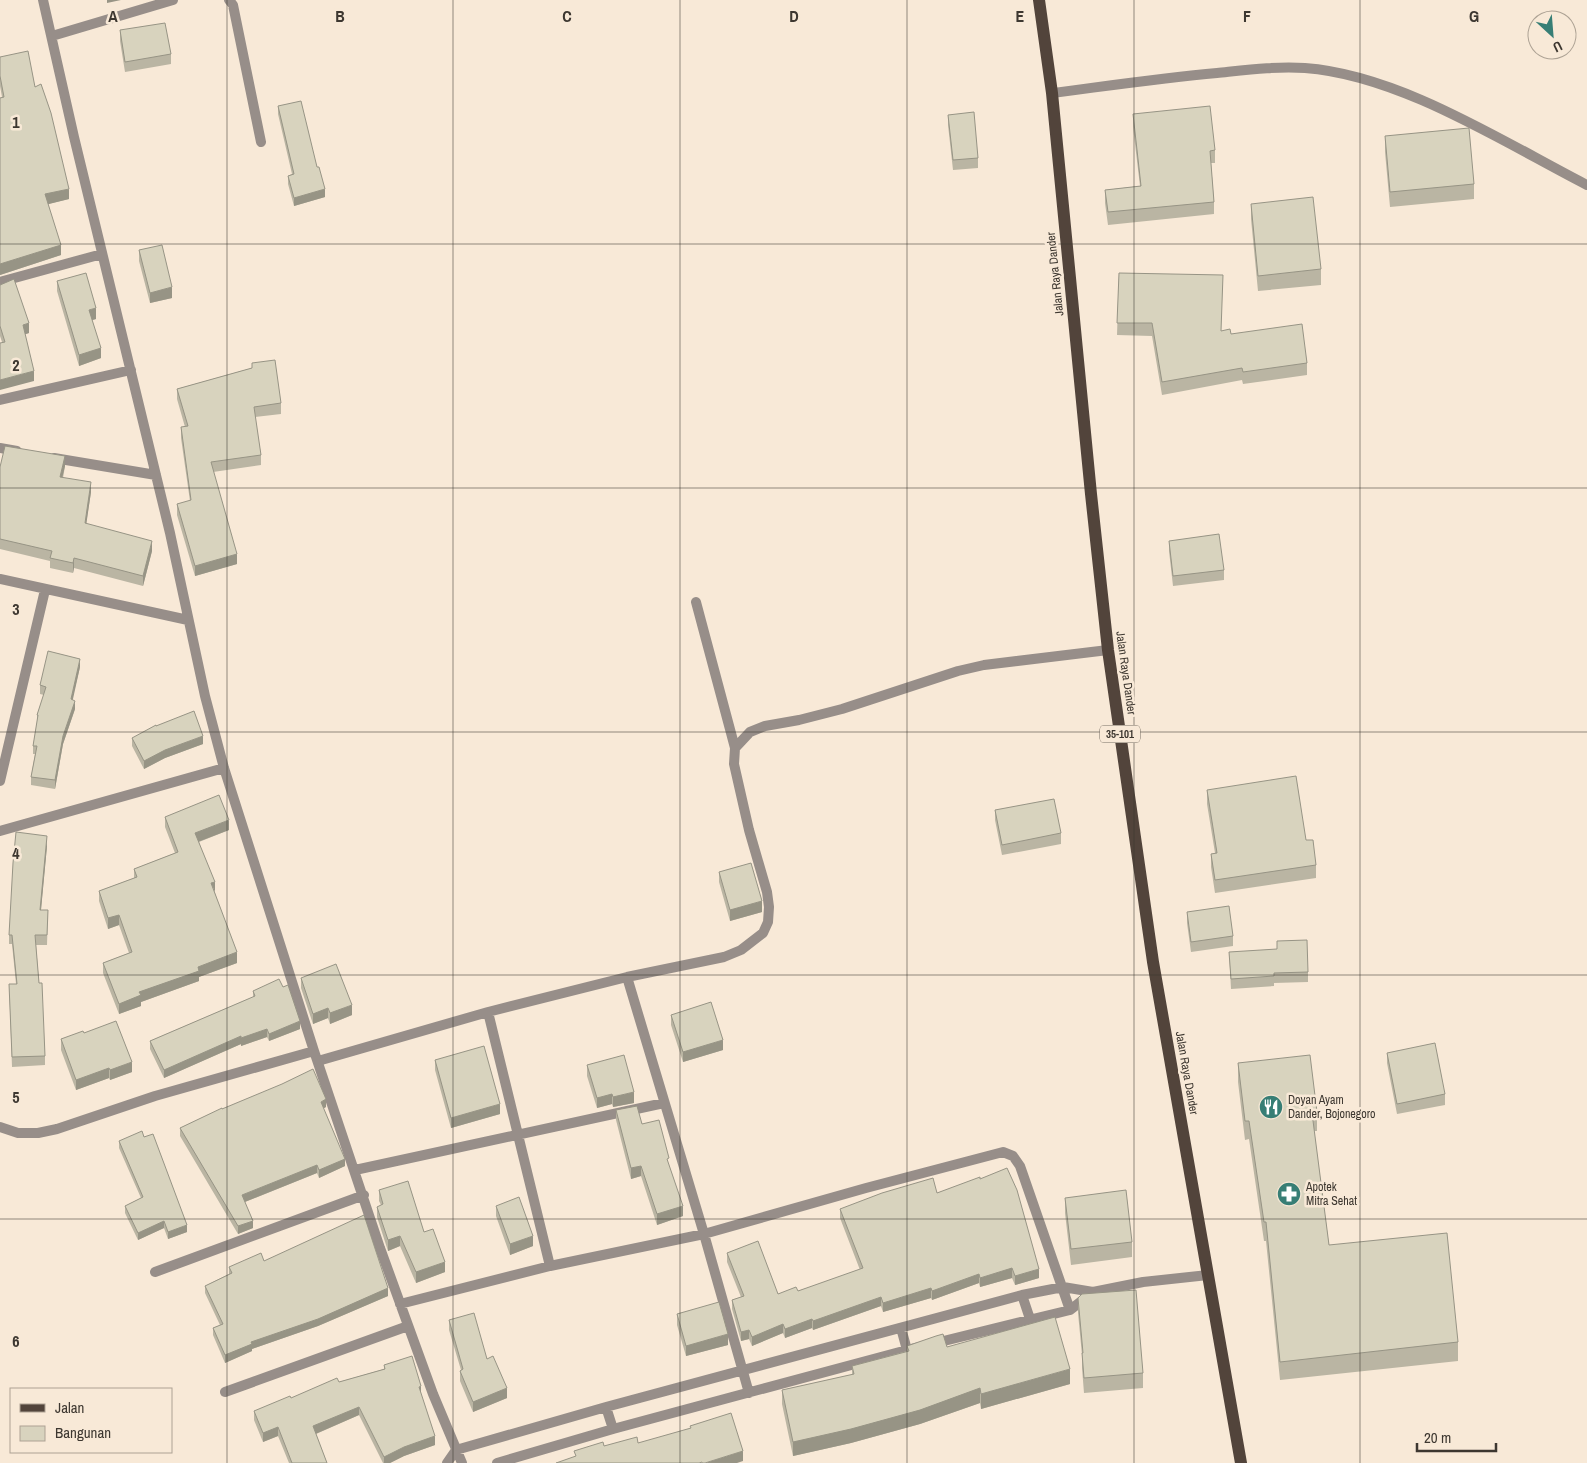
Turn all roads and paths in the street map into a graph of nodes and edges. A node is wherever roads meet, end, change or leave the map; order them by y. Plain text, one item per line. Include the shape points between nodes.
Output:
1 (43, 0) edge
2 (173, 0) edge
3 (229, 0) edge
4 (1039, 0) edge
5 (52, 36) junction
6 (1052, 93) junction
7 (261, 142) dead end
8 (1587, 185) edge
9 (102, 254) junction
10 (0, 282) edge
11 (131, 370) junction
12 (0, 400) edge
13 (0, 448) edge
14 (156, 476) junction
15 (0, 579) edge
16 (45, 590) junction
17 (696, 602) dead end
18 (188, 620) junction
19 (1108, 650) junction
20 (735, 748) junction
21 (224, 768) junction
22 (0, 781) edge
23 (0, 830) edge
24 (627, 977) junction
25 (488, 1012) junction
26 (314, 1050) junction
27 (318, 1061) junction
28 (664, 1103) junction
29 (0, 1127) edge
30 (518, 1134) junction
31 (355, 1170) junction
32 (364, 1195) junction
33 (704, 1234) junction
34 (550, 1266) junction
35 (155, 1272) dead end
36 (1208, 1275) junction
37 (1063, 1287) junction
38 (1093, 1292) junction
39 (1022, 1295) junction
40 (400, 1304) junction
41 (1070, 1310) junction
42 (1030, 1319) junction
43 (408, 1326) junction
44 (901, 1328) junction
45 (907, 1350) junction
46 (743, 1371) junction
47 (225, 1392) dead end
48 (749, 1393) junction
49 (606, 1407) junction
50 (613, 1429) junction
51 (456, 1450) junction
52 (447, 1463) edge
53 (462, 1463) edge
54 (498, 1463) edge
55 (1241, 1463) edge

1 - 5 street
2 - 5 street
3 - 7 street via 233,5
4 - 6 main road, Jalan Raya Dander / 35-101
5 - 9 street
6 - 8 street via 1254,69 1304,68 1336,72 1414,96
6 - 19 main road, Jalan Raya Dander / 35-101
9 - 10 street
9 - 11 street
11 - 12 street
11 - 14 street
13 - 14 street
14 - 18 street
15 - 16 street
16 - 18 street
16 - 22 street
17 - 20 street
18 - 21 street
19 - 20 street via 1004,662 958,671 842,709 766,726 750,732
19 - 36 main road, Jalan Raya Dander / 35-101 via 1154,962
20 - 24 street via 734,764 749,830 768,892 770,907 763,933 741,950 724,957
21 - 23 street
21 - 26 street
24 - 25 street
24 - 28 street
25 - 27 street
25 - 30 street
26 - 27 street
26 - 29 street via 155,1096 57,1129 18,1133
27 - 31 street
28 - 30 street
28 - 33 street
30 - 31 street
30 - 34 street
31 - 32 street
32 - 35 street
32 - 40 street
33 - 34 street
33 - 37 street via 1003,1152 1013,1156 1020,1166
33 - 46 street
34 - 40 street
36 - 38 street via 1143,1282
36 - 55 main road, Jalan Raya Dander / 35-101
37 - 38 street
37 - 39 street
37 - 41 street
38 - 41 street
39 - 42 street
39 - 44 street
40 - 43 street
41 - 42 street
42 - 45 street
43 - 47 street
43 - 51 street
44 - 45 street
44 - 46 street
45 - 48 street
46 - 48 street
46 - 49 street
48 - 50 street
49 - 50 street
49 - 51 street
50 - 54 street
51 - 52 street
51 - 53 street

